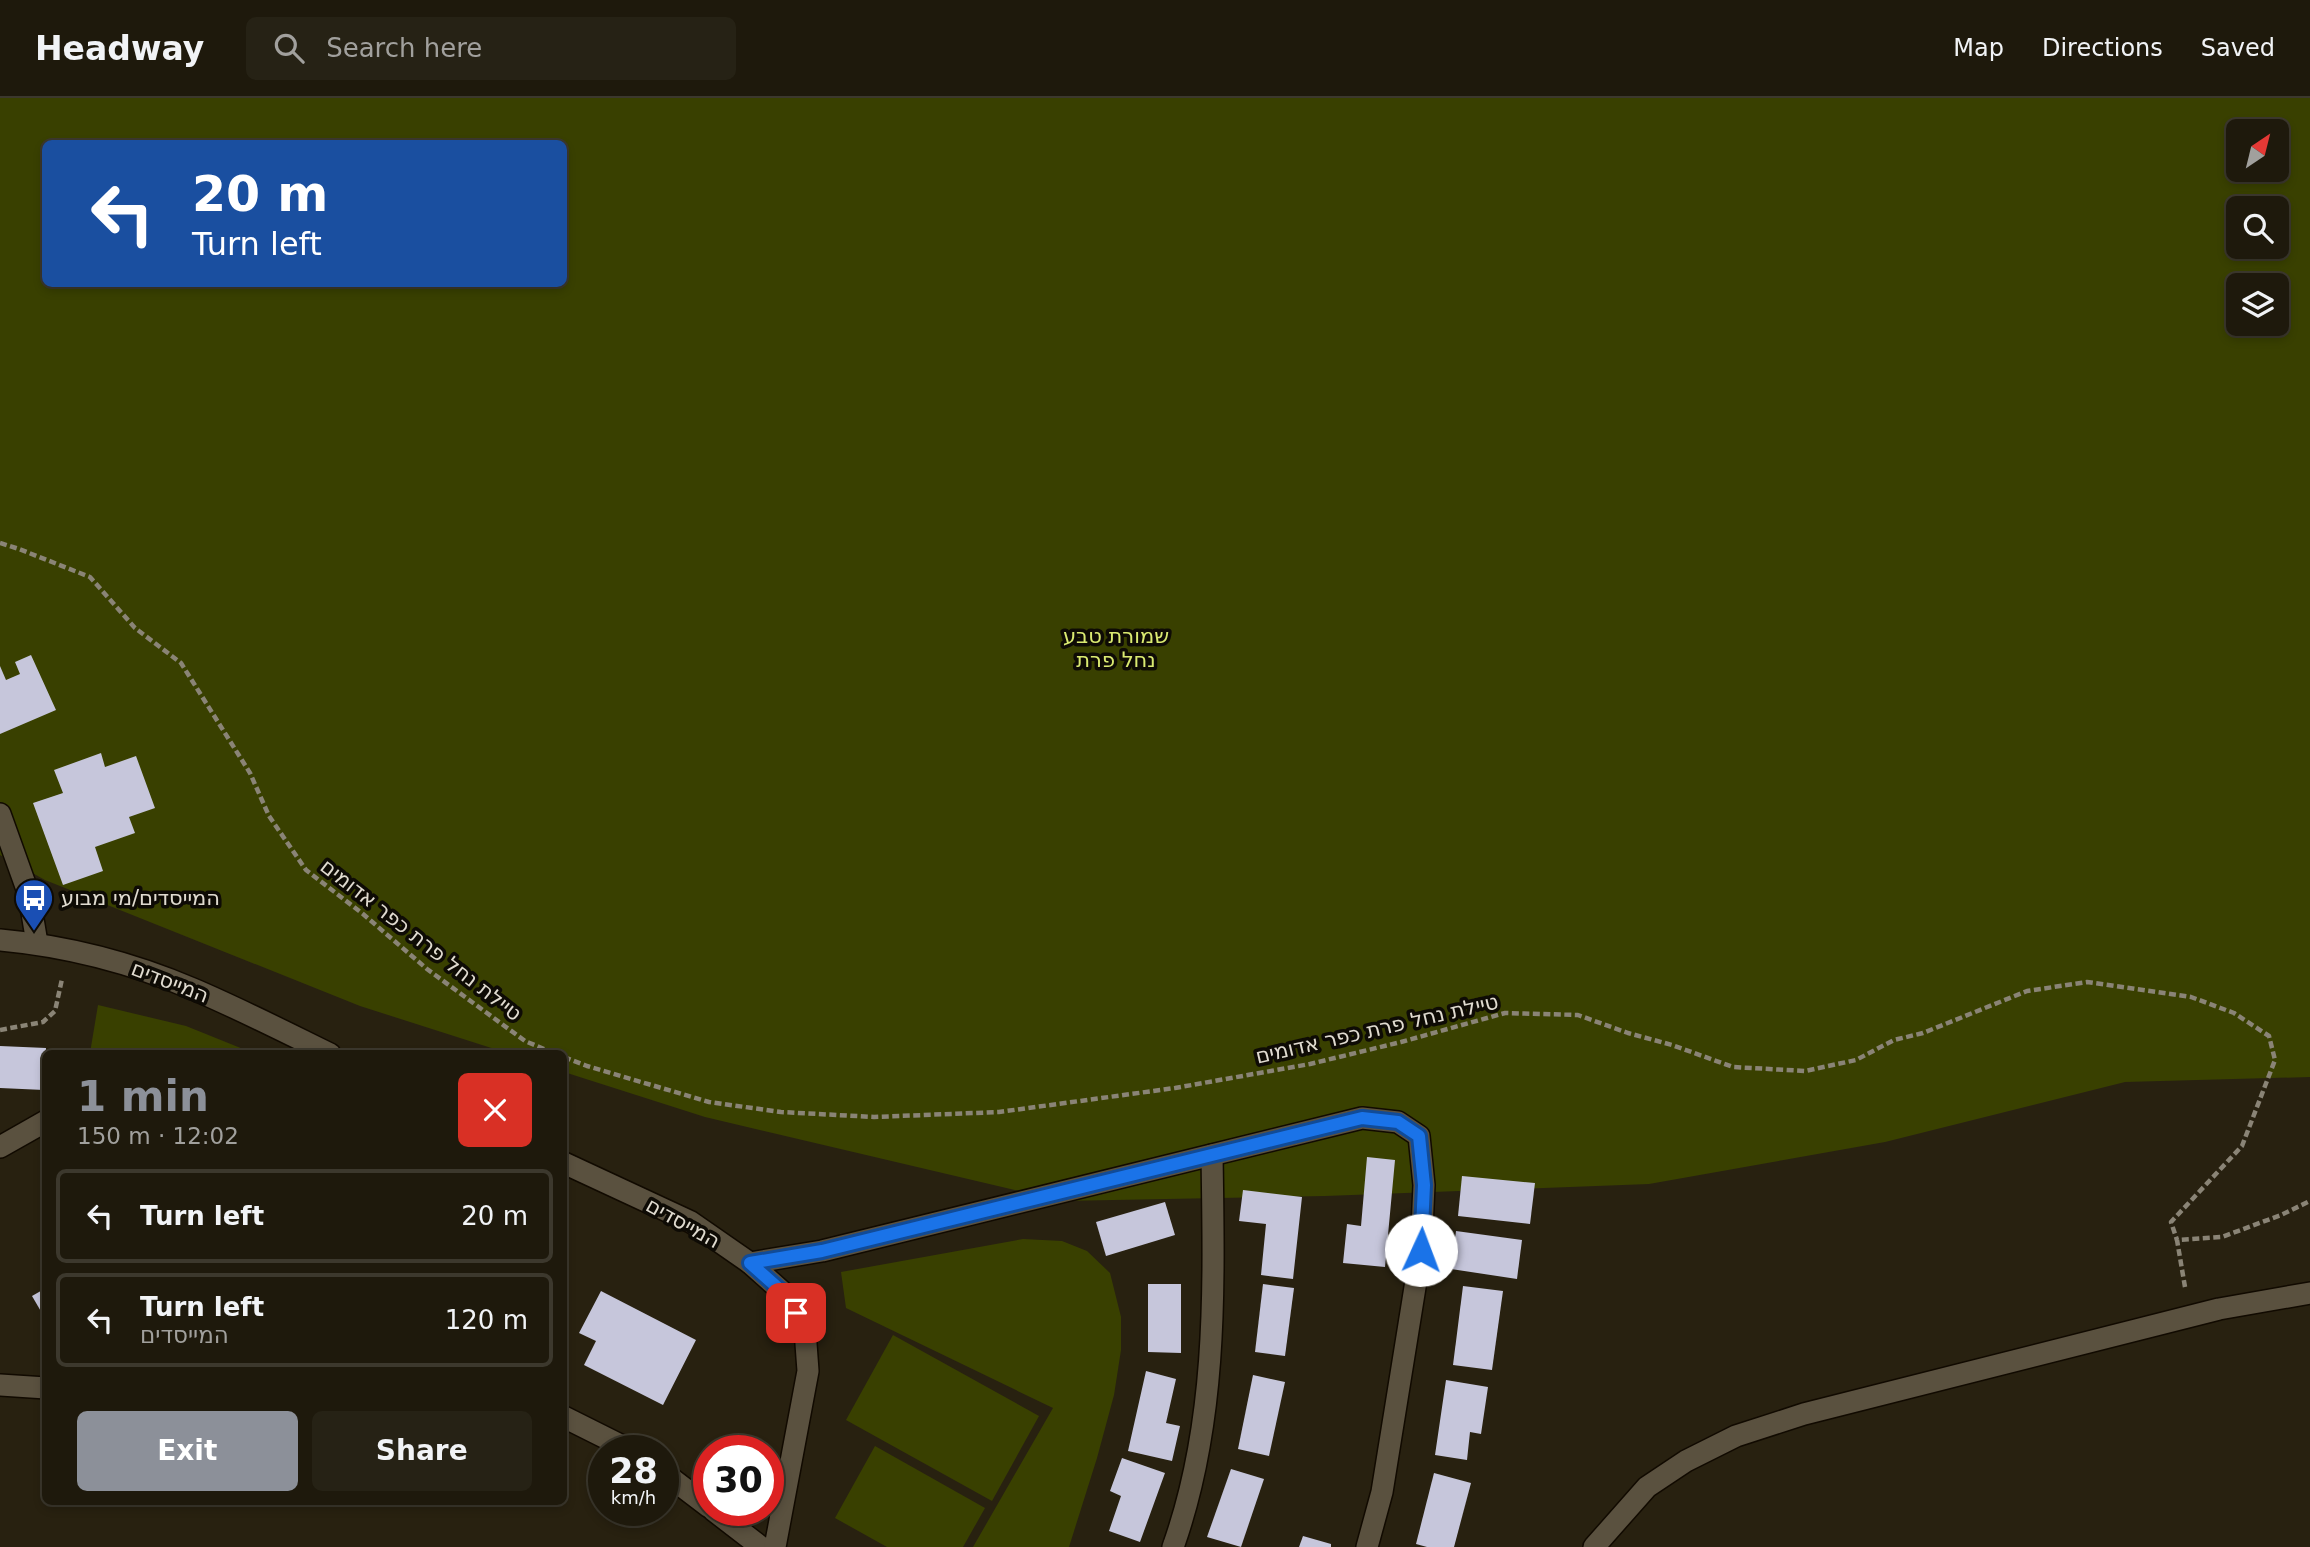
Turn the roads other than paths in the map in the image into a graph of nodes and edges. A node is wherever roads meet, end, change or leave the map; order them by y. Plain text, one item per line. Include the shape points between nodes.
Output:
1 (0, 814) edge
2 (0, 940) edge
3 (37, 943) junction
4 (322, 1050) edge
5 (42, 1123) edge
6 (0, 1147) edge
7 (1212, 1155) junction
8 (567, 1164) edge
9 (750, 1263) junction
10 (2310, 1293) edge
11 (0, 1385) edge
12 (42, 1388) edge
13 (567, 1418) edge
14 (600, 1435) edge
15 (679, 1484) edge
16 (693, 1495) edge
17 (733, 1526) edge
18 (761, 1547) edge
19 (775, 1547) edge
20 (1173, 1547) edge
21 (1367, 1547) edge
22 (1594, 1547) edge

1 - 3 street via 29,895
2 - 3 street, המייסדים
3 - 4 street, המייסדים via 113,961 192,989
5 - 6 street
7 - 9 street via 836,1248
7 - 20 street via 1211,1348 1200,1439
7 - 21 street via 1362,1118 1398,1122 1419,1136 1424,1185 1421,1250 1382,1492
8 - 9 street, המייסדים via 691,1222
9 - 19 street, המייסדים via 787,1296 805,1330 808,1371
10 - 22 street via 2190,1316 1804,1414 1736,1436 1647,1487
11 - 12 street
13 - 14 street
15 - 16 street
17 - 18 street

